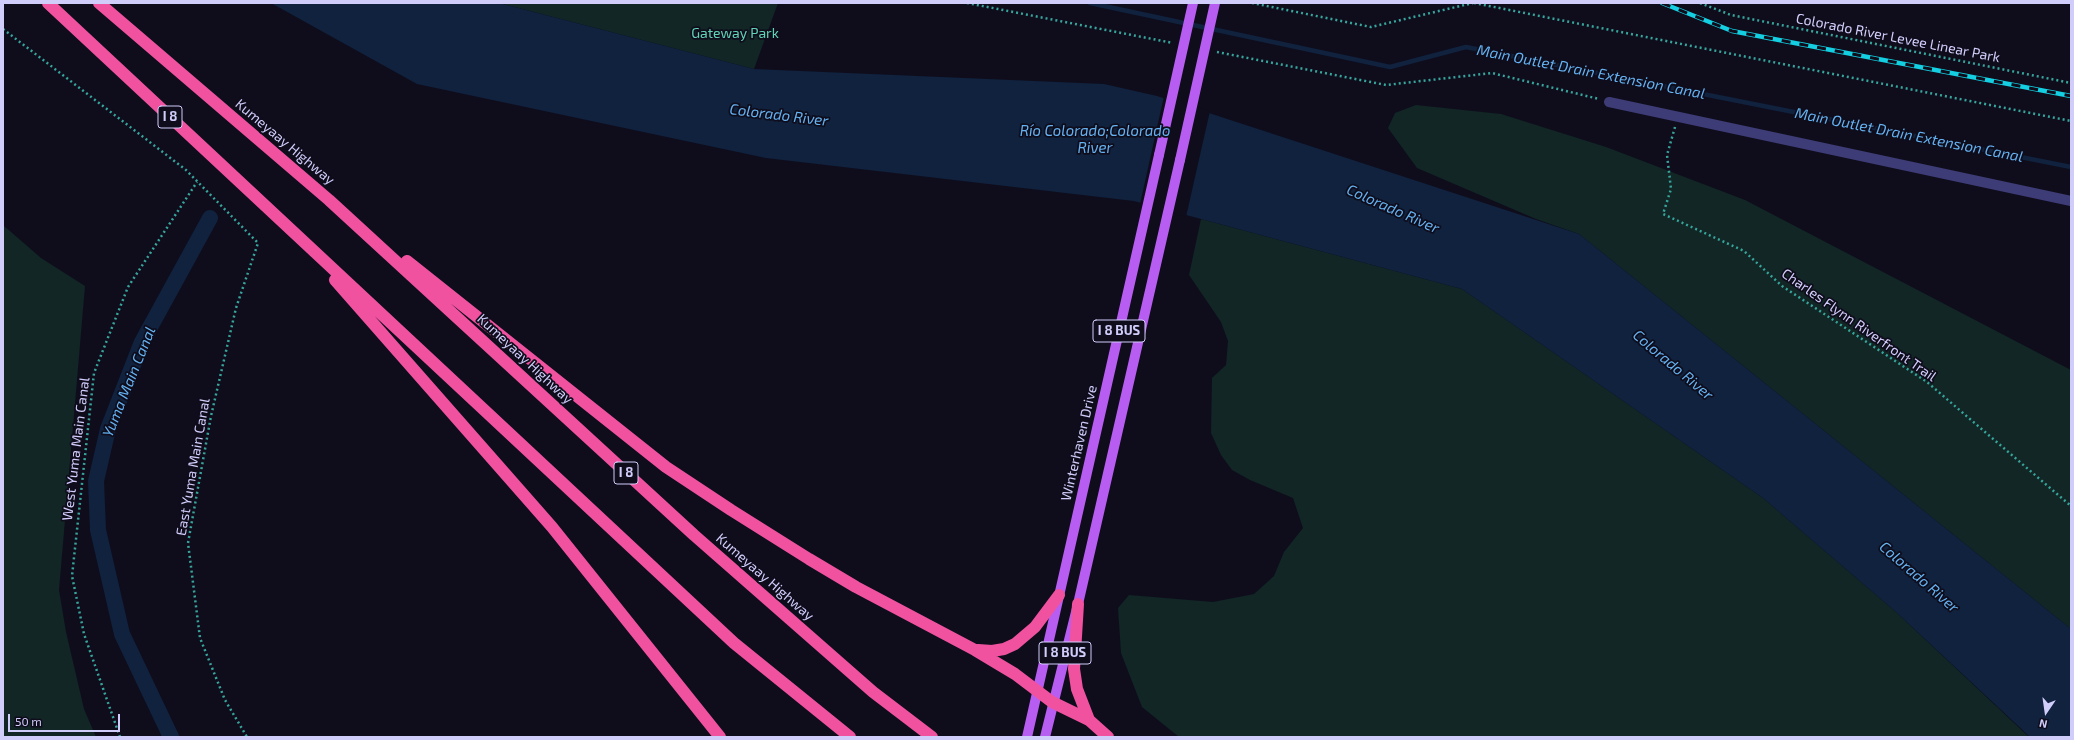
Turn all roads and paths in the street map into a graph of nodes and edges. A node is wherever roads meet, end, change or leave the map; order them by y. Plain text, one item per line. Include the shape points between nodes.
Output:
1 (48, 3) edge
2 (99, 3) edge
3 (967, 3) edge
4 (1193, 3) edge
5 (1215, 3) edge
6 (1252, 3) edge
7 (1474, 3) edge
8 (1700, 3) edge
9 (3, 29) edge
10 (1176, 44) dead end
11 (1215, 52) dead end
12 (2071, 83) edge
13 (1609, 102) joint
14 (1677, 117) junction
15 (2071, 121) edge
16 (197, 182) junction
17 (329, 200) junction
18 (2071, 201) edge
19 (292, 231) junction
20 (2071, 506) edge
21 (1059, 595) junction
22 (1078, 604) junction
23 (974, 650) junction
24 (1038, 692) junction
25 (1052, 702) junction
26 (1089, 720) junction
27 (120, 737) edge
28 (247, 737) edge
29 (720, 737) edge
30 (850, 737) edge
31 (932, 737) edge
32 (1027, 737) edge
33 (1045, 737) edge
34 (1108, 737) edge

1 - 19 highway, I 8
2 - 17 highway, Kumeyaay Highway / I 8
3 - 10 path
4 - 21 main road, Winterhaven Drive / I 8 BUS, bridge
5 - 22 main road, I 8 BUS, bridge
6 - 7 path via 1371,27
7 - 15 path
8 - 12 path, Colorado River Levee Linear Park via 1731,15
9 - 16 path via 186,170
11 - 13 path via 1386,85 1492,73
13 - 14 street
14 - 18 street
14 - 20 path, Charles Flynn Riverfront Trail via 1667,156 1672,189 1663,214 1744,251 1782,286 1927,382
16 - 27 path, West Yuma Main Canal via 128,287 94,373 72,576 84,634
16 - 28 path, East Yuma Main Canal via 258,243 236,308 218,385 188,543 200,638 225,700
17 - 23 highway via 666,467 856,587
17 - 31 highway, Kumeyaay Highway / I 8 via 694,535 873,692
19 - 29 highway via 552,527
19 - 30 highway, I 8 via 734,643
21 - 23 highway via 1035,627 1015,644 992,651
21 - 24 main road, Winterhaven Drive / I 8 BUS
22 - 25 main road, I 8 BUS
22 - 26 highway via 1074,669 1077,689
23 - 24 highway via 1015,674
24 - 25 highway
24 - 32 main road, Winterhaven Drive / I 8 BUS
25 - 26 highway
25 - 33 main road, I 8 BUS
26 - 34 highway

